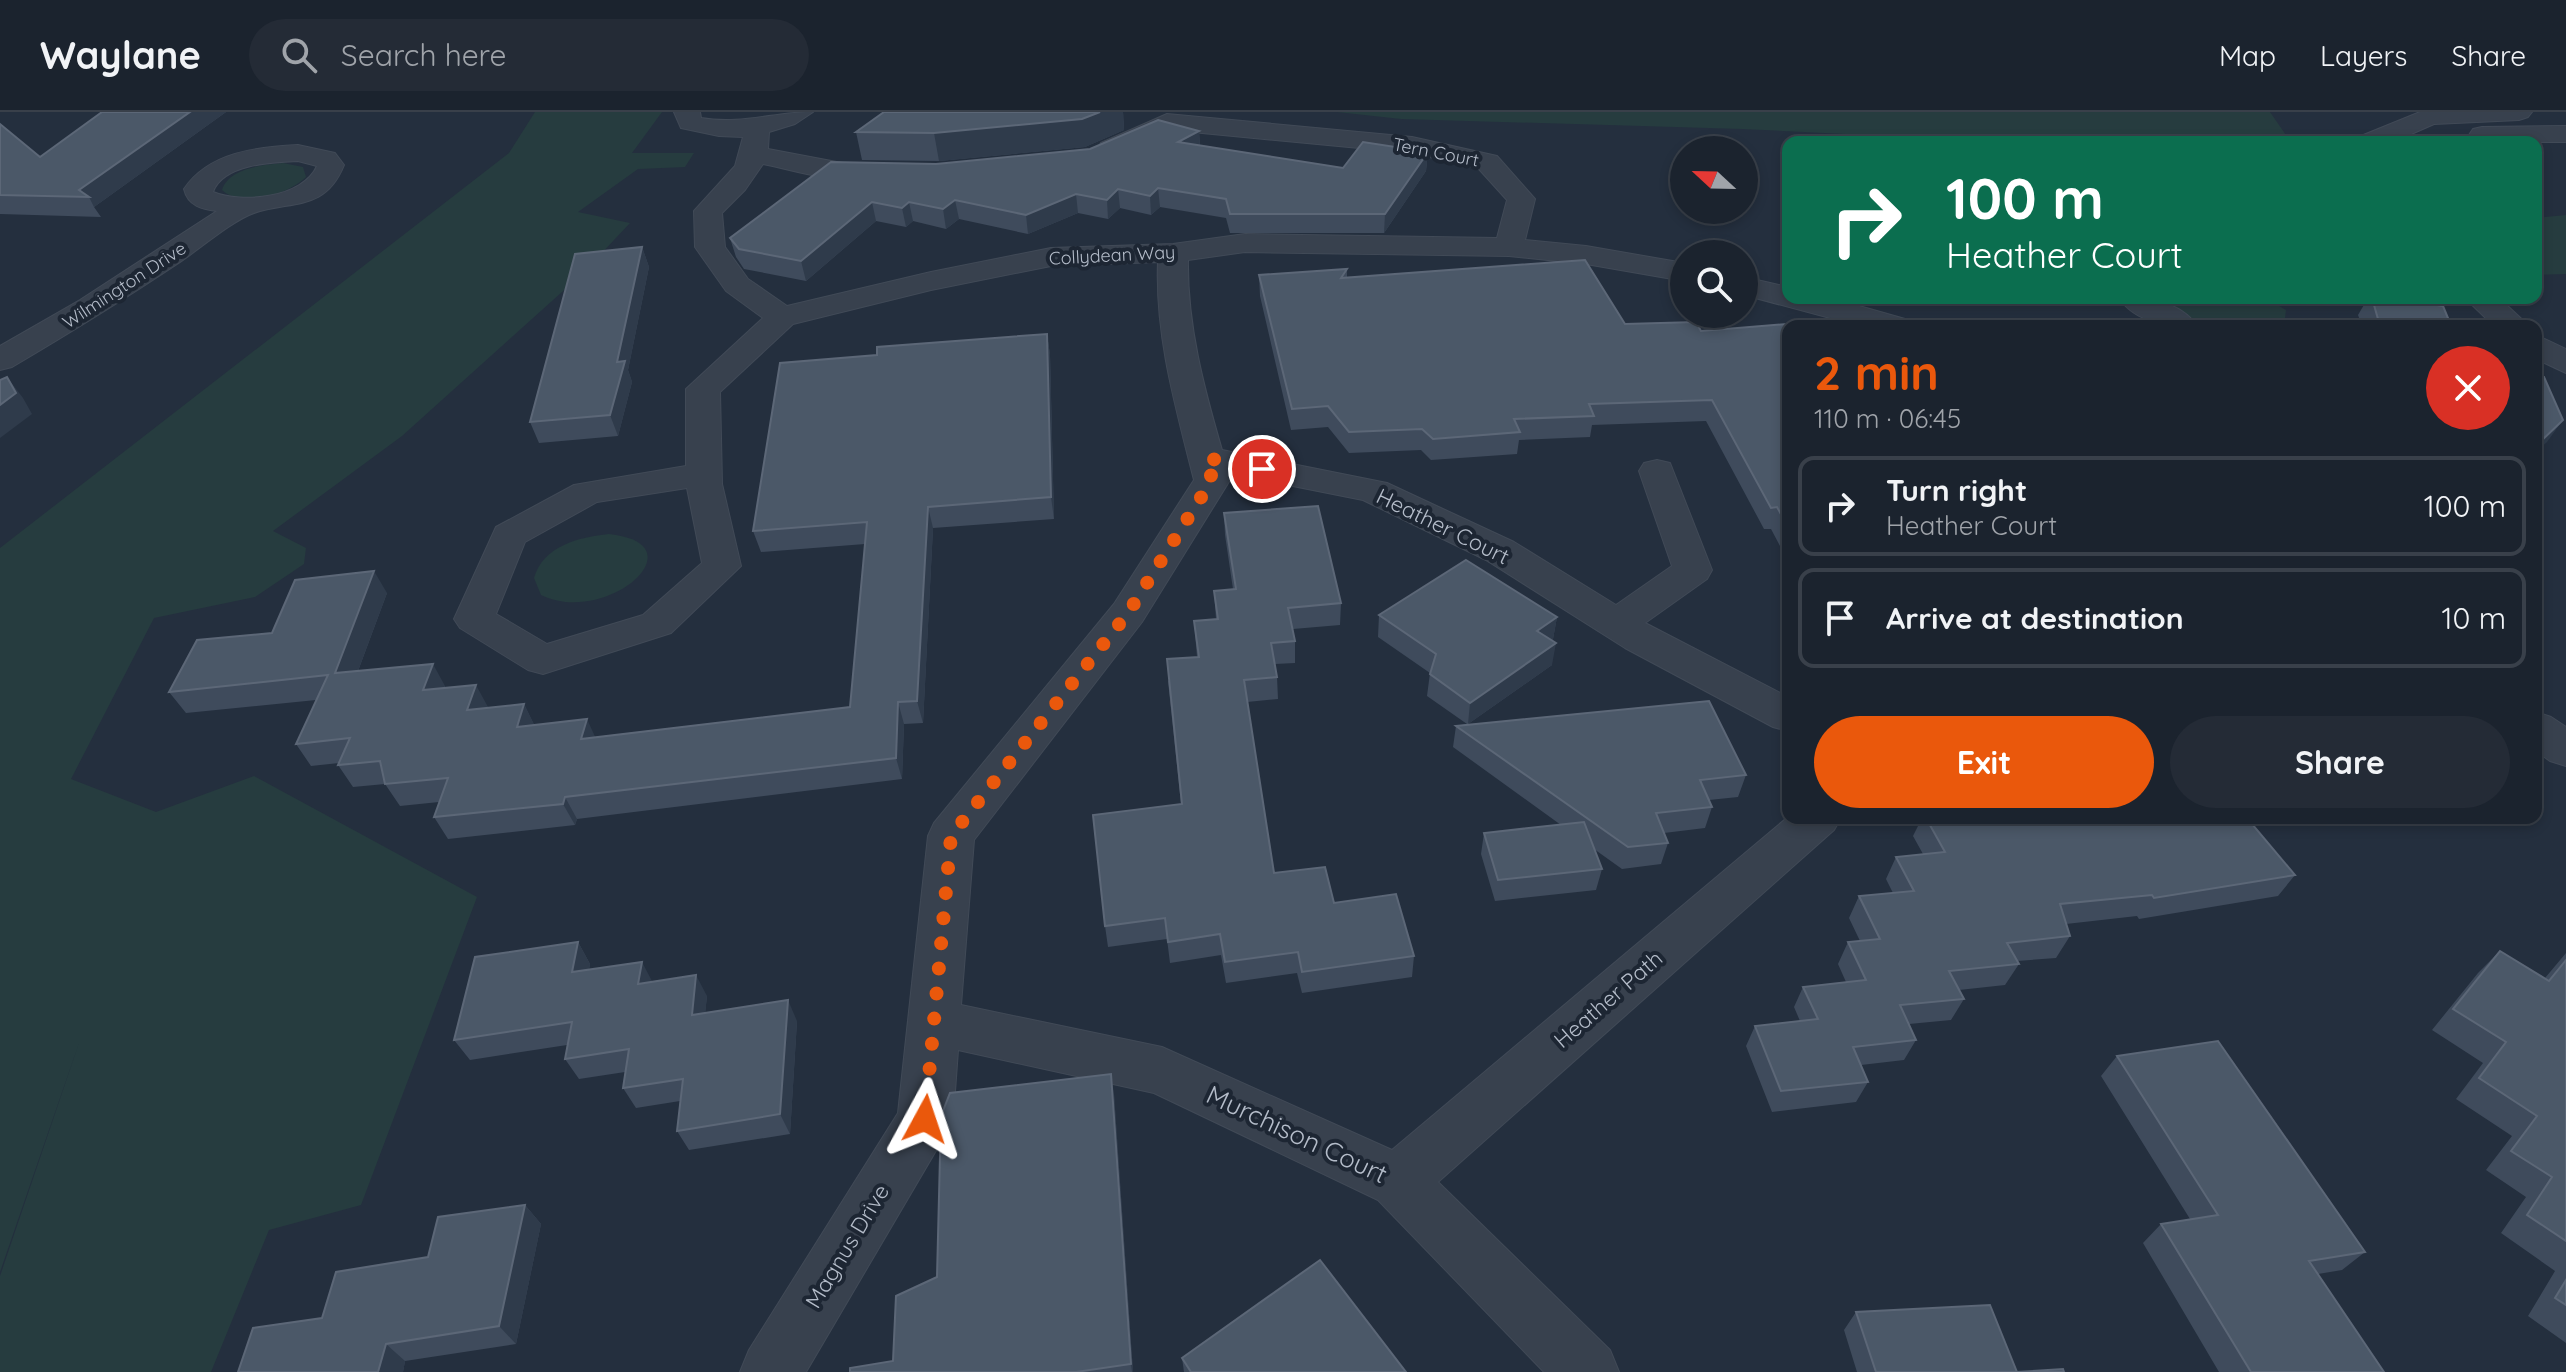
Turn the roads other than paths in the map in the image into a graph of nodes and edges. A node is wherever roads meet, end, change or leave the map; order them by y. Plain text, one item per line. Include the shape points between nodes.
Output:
1 (687, 112) edge
2 (800, 112) edge
3 (2519, 112) edge
4 (2566, 134) edge
5 (2386, 136) edge
6 (2478, 136) edge
7 (756, 142) junction
8 (1092, 157) edge
9 (913, 173) edge
10 (245, 206) dead end
11 (1509, 247) junction
12 (1173, 253) junction
13 (1670, 270) edge
14 (1758, 289) edge
15 (1782, 295) edge
16 (1818, 304) edge
17 (2144, 304) edge
18 (2487, 304) edge
19 (782, 317) junction
20 (1873, 320) edge
21 (2171, 320) edge
22 (2506, 320) edge
23 (2542, 326) edge
24 (2566, 326) edge
25 (2542, 349) edge
26 (0, 360) edge
27 (2566, 363) edge
28 (1207, 458) junction
29 (1657, 471) dead end
30 (704, 474) junction
31 (1617, 624) junction
32 (1782, 713) edge
33 (2542, 732) edge
34 (2566, 750) edge
35 (1811, 824) edge
36 (934, 1022) junction
37 (1398, 1181) junction
38 (771, 1372) edge
39 (1588, 1372) edge

1 - 7 street via 690,123
2 - 7 street
3 - 5 street via 2430,117
4 - 6 street
7 - 9 street via 842,171
7 - 19 street via 747,172 708,211 710,247 737,285
8 - 11 street, Tern Court via 1167,122 1412,145 1487,162 1521,199
10 - 26 street, Wilmington Drive
11 - 12 street, Collydean Way via 1245,243
11 - 13 street, Collydean Way
12 - 19 street, Collydean Way via 1051,257
12 - 28 street, Magnus Drive via 1182,368
14 - 15 street
16 - 20 street
17 - 21 street
18 - 22 street
19 - 30 street via 703,389
23 - 24 street
25 - 27 street
28 - 31 street, Heather Court via 1374,491 1500,551
28 - 36 street, Magnus Drive via 1212,480 1128,613 951,836
29 - 31 street via 1693,570
30 - 30 street via 722,566 657,624 543,660 474,619 509,535 587,493
31 - 32 street, Heather Court
33 - 34 street
35 - 37 street, Heather Path
36 - 37 street, Murchison Court via 1162,1071
36 - 38 street, Magnus Drive via 925,1119
37 - 39 street, Murchison Court

